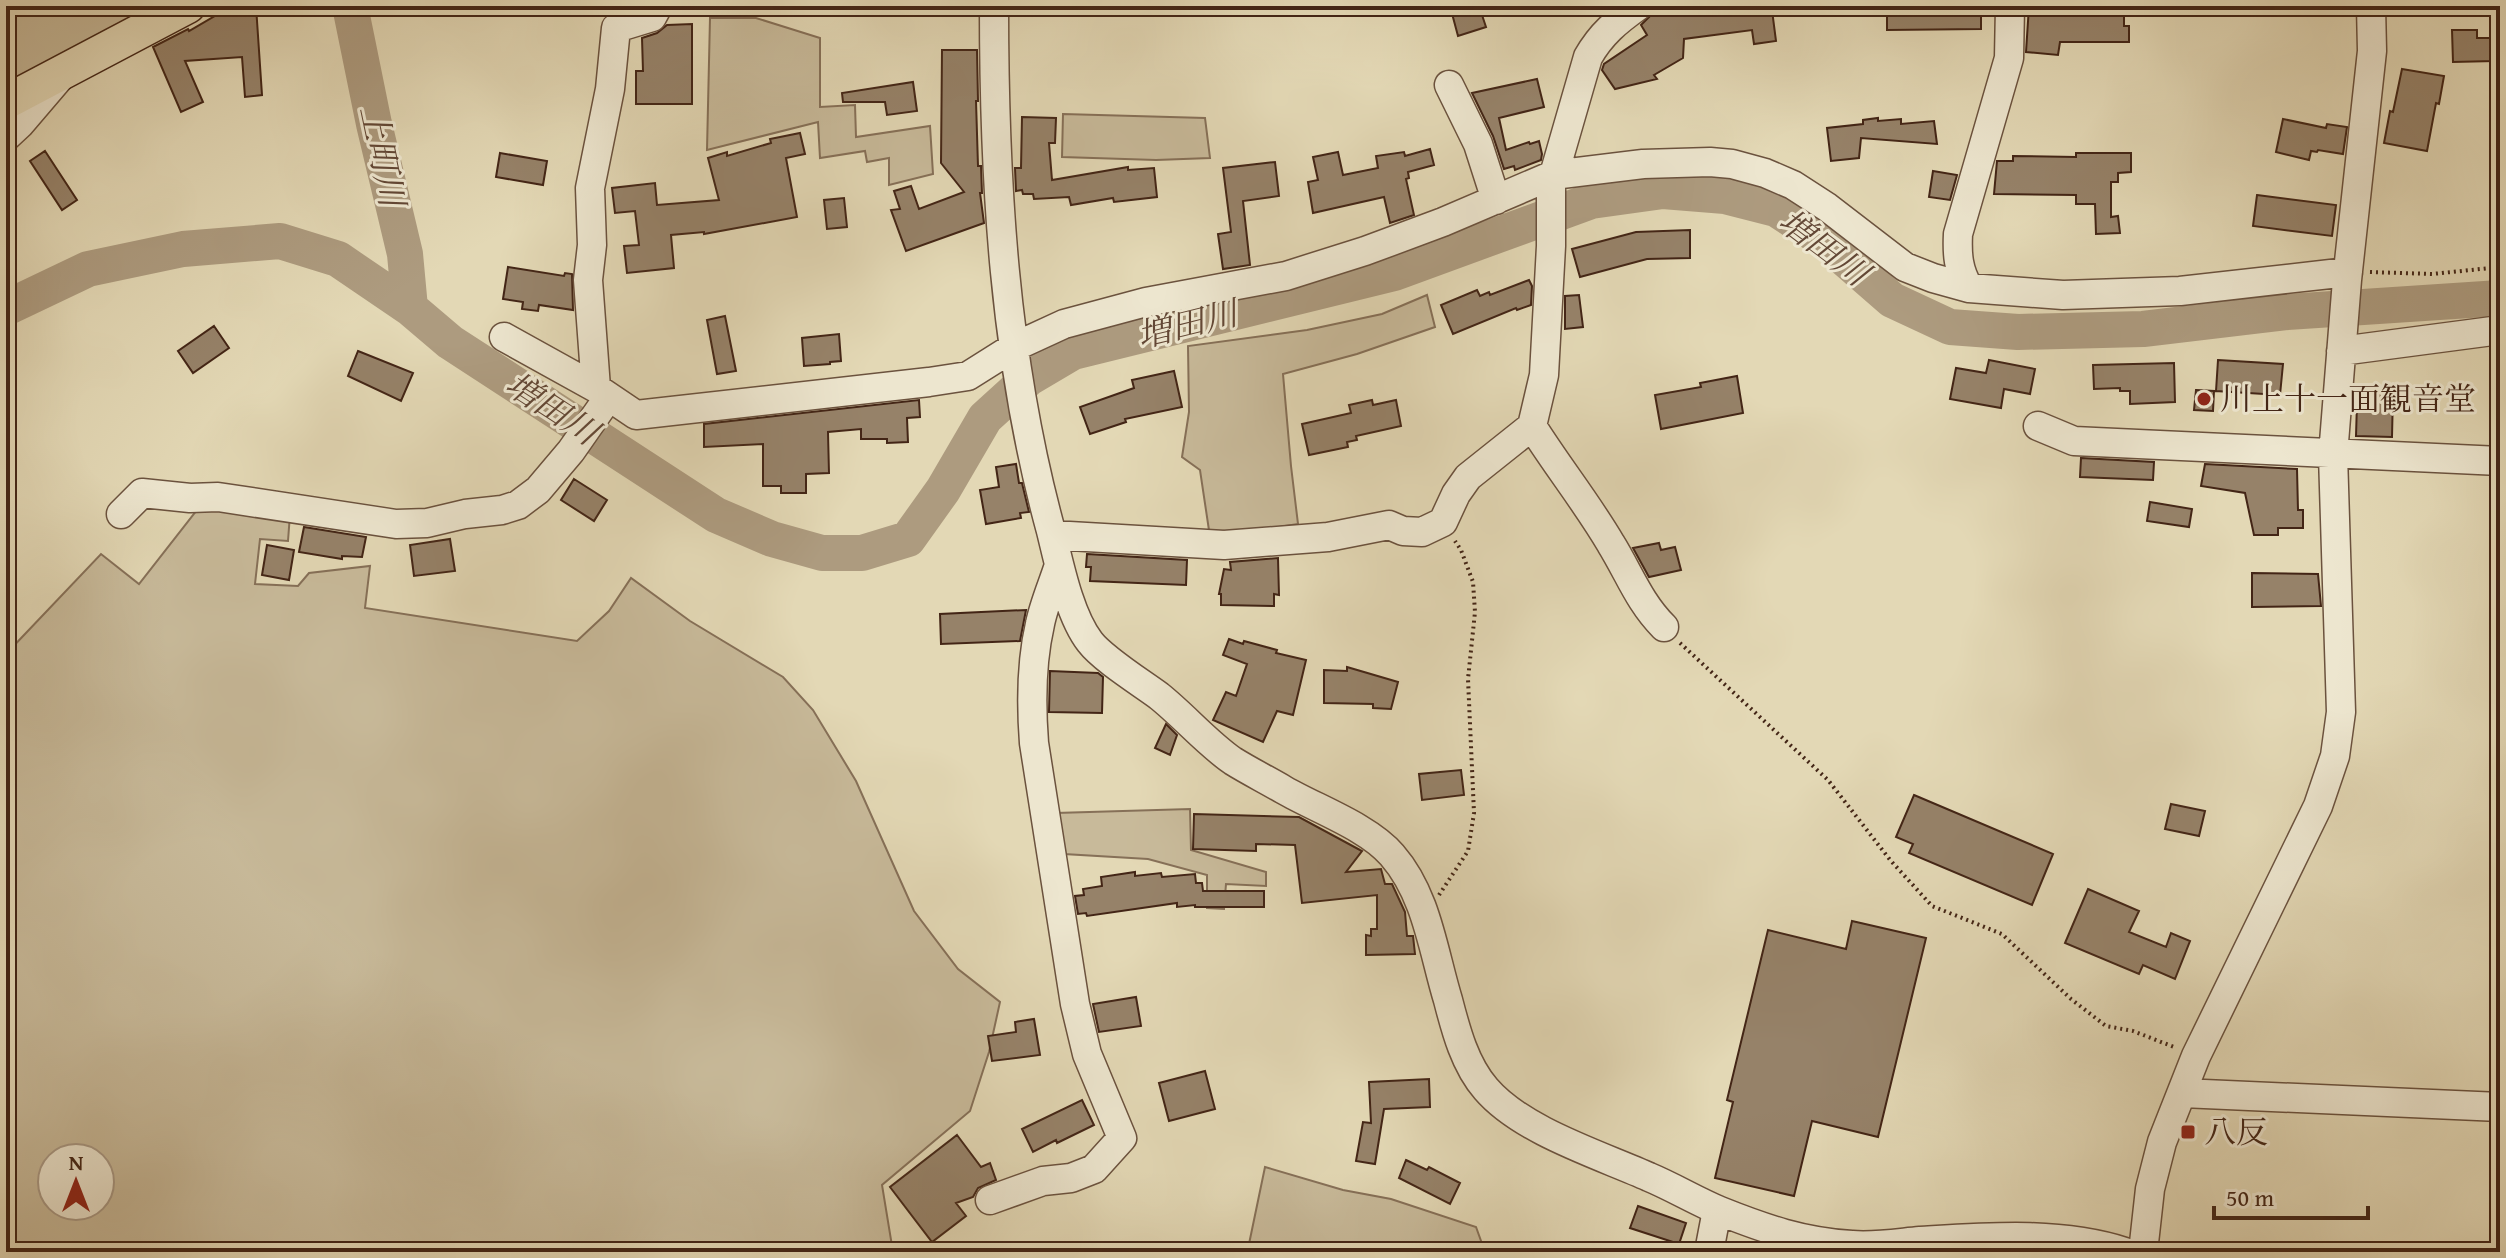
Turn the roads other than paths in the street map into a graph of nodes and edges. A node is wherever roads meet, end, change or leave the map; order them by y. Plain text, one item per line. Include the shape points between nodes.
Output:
1 (188, 6) edge
2 (658, 6) edge
3 (994, 6) edge
4 (1638, 6) edge
5 (2010, 6) edge
6 (2371, 6) edge
7 (64, 73) junction
8 (1449, 85) dead end
9 (6, 102) edge
10 (6, 137) edge
11 (1552, 180) junction
12 (1496, 200) junction
13 (2348, 276) junction
14 (1969, 288) junction
15 (2500, 330) edge
16 (504, 337) dead end
17 (2341, 346) junction
18 (1015, 353) junction
19 (602, 397) junction
20 (1532, 426) junction
21 (2038, 426) dead end
22 (2333, 455) junction
23 (2500, 461) edge
24 (121, 514) dead end
25 (1052, 535) junction
26 (1059, 565) junction
27 (1664, 627) road end
28 (2182, 1093) junction
29 (2500, 1107) edge
30 (990, 1200) dead end
31 (1717, 1210) junction
32 (1709, 1252) edge
33 (2125, 1252) edge
34 (2143, 1252) edge

1 - 7 main road
2 - 19 street via 652,17 616,28 590,188 588,280
3 - 18 street via 998,200
4 - 11 street via 1597,41 1588,57
5 - 14 street via 2009,58 1958,234 1957,256
6 - 13 street via 2372,51
7 - 9 main road
7 - 10 street
8 - 12 street via 1478,144
11 - 12 street
11 - 14 street via 1617,166 1710,162 1748,167 1793,185 1905,267
11 - 20 street via 1544,375
12 - 18 street via 1286,276 1064,324
13 - 14 street via 2063,295
13 - 17 street
15 - 17 street
16 - 19 street
17 - 22 street
18 - 19 street via 968,376 636,415
18 - 25 street
19 - 24 street via 571,451 538,490 502,510 396,524 218,497 142,493
20 - 25 street via 1468,477 1443,522 1422,532 1389,525 1328,537 1224,545
20 - 27 street via 1611,544 1634,589
21 - 22 street via 2074,441
22 - 23 street
22 - 28 street via 2341,712 2335,756 2318,806
25 - 26 street
26 - 30 street via 1040,624 1033,672 1034,743 1075,1004 1087,1054 1122,1138 1094,1169
26 - 31 street via 1090,642 1230,759 1358,827 1388,850 1410,877 1470,1067 1488,1092 1520,1118
28 - 29 street
28 - 34 street via 2150,1189
31 - 32 street
31 - 33 street via 1797,1239 1857,1246 2027,1237 2098,1243

